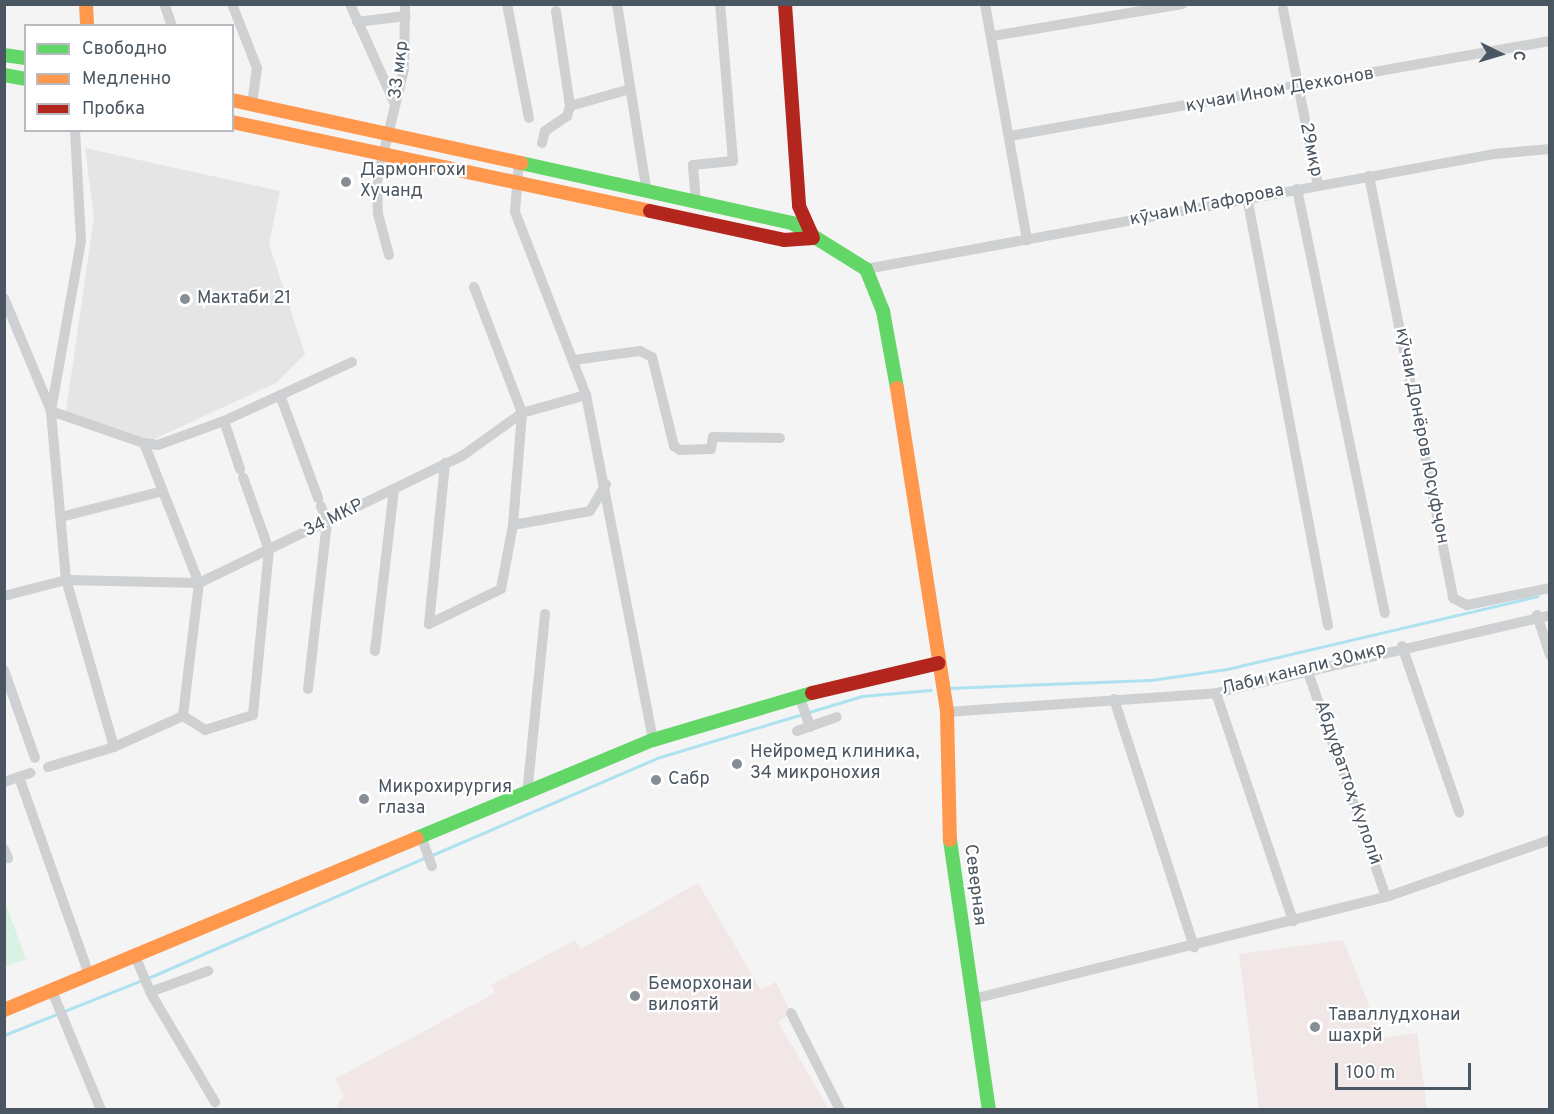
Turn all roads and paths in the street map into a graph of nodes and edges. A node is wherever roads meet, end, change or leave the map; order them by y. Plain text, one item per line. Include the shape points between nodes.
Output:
1 (86, 4) edge
2 (350, 4) edge
3 (405, 4) edge
4 (507, 4) edge
5 (617, 4) edge
6 (720, 4) edge
7 (785, 4) edge
8 (985, 4) edge
9 (1182, 4) edge
10 (165, 6) dead end
11 (233, 6) edge
12 (1283, 9) dead end
13 (556, 11) dead end
14 (406, 16) junction
15 (357, 22) junction
16 (87, 24) edge
17 (171, 24) edge
18 (993, 36) junction
19 (1550, 41) edge
20 (4, 55) edge
21 (24, 58) edge
22 (4, 75) edge
23 (24, 79) edge
24 (1297, 89) junction
25 (627, 90) junction
26 (234, 100) edge
27 (252, 104) junction
28 (570, 106) junction
29 (394, 114) junction
30 (529, 118) dead end
31 (234, 122) edge
32 (75, 132) edge
33 (391, 136) junction
34 (1010, 136) junction
35 (542, 143) dead end
36 (1550, 149) edge
37 (384, 156) junction
38 (519, 161) junction
39 (1369, 176) junction
40 (514, 182) junction
41 (1318, 186) junction
42 (645, 188) junction
43 (1297, 189) junction
44 (1247, 197) junction
45 (696, 201) junction
46 (799, 206) junction
47 (740, 210) junction
48 (778, 219) junction
49 (735, 230) junction
50 (813, 238) junction
51 (1027, 240) junction
52 (389, 255) dead end
53 (866, 268) junction
54 (474, 287) dead end
55 (4, 298) edge
56 (574, 360) junction
57 (352, 362) dead end
58 (280, 395) junction
59 (586, 395) junction
60 (51, 411) junction
61 (522, 413) junction
62 (224, 421) junction
63 (780, 438) dead end
64 (144, 443) junction
65 (445, 464) junction
66 (606, 484) junction
67 (394, 489) junction
68 (163, 491) junction
69 (60, 517) junction
70 (327, 522) junction
71 (513, 525) junction
72 (269, 550) junction
73 (66, 580) junction
74 (199, 583) junction
75 (1550, 588) edge
76 (4, 596) edge
77 (1385, 613) dead end
78 (545, 614) dead end
79 (1537, 615) junction
80 (1550, 615) edge
81 (1328, 625) dead end
82 (1402, 646) junction
83 (375, 651) dead end
84 (1550, 654) edge
85 (939, 663) junction
86 (1307, 669) junction
87 (4, 670) edge
88 (308, 689) dead end
89 (1216, 693) junction
90 (1114, 699) junction
91 (947, 712) junction
92 (805, 713) junction
93 (183, 716) junction
94 (837, 717) dead end
95 (797, 731) dead end
96 (654, 740) junction
97 (114, 747) junction
98 (35, 758) dead end
99 (48, 767) dead end
100 (4, 782) edge
101 (526, 795) junction
102 (1459, 812) dead end
103 (422, 839) junction
104 (1550, 840) edge
105 (432, 866) dead end
106 (1386, 897) junction
107 (1293, 921) junction
108 (1194, 947) junction
109 (135, 956) junction
110 (208, 971) dead end
111 (89, 975) junction
112 (52, 991) junction
113 (150, 992) junction
114 (972, 999) junction
115 (4, 1010) edge
116 (791, 1013) dead end
117 (215, 1102) dead end
118 (101, 1110) edge
119 (840, 1110) edge
120 (989, 1110) edge

1 - 16 main road
2 - 15 street
3 - 14 street, 33 мкр
4 - 30 street
5 - 25 street
6 - 45 street via 733,161 693,165
7 - 46 main road
8 - 18 street
9 - 18 street
10 - 17 street
11 - 27 street via 257,68
12 - 24 street, 29мкр
13 - 28 street
14 - 15 street
14 - 29 street, 33 мкр via 404,69
15 - 29 street via 394,95
18 - 34 street
19 - 24 street, кучаи Ином Дехконов
20 - 21 main road
22 - 23 main road
24 - 34 street, кучаи Ином Дехконов
24 - 41 street, 29мкр
25 - 28 street
25 - 42 street
26 - 27 main road
27 - 33 main road
28 - 35 street via 567,116 545,131
29 - 33 street, 33 мкр
31 - 37 main road
32 - 60 street via 81,241
33 - 37 street, 33 мкр
33 - 38 main road
34 - 51 street
36 - 39 street, кӯчаи М.Гафорова
37 - 40 main road
37 - 52 street via 377,180 378,214
38 - 40 street
38 - 42 main road
39 - 41 street, кӯчаи М.Гафорова
39 - 75 street, кӯчаи Донёров Юсуфҷон via 1453,598 1467,605
40 - 49 main road
40 - 56 street via 515,212
41 - 43 street, кӯчаи М.Гафорова
42 - 45 main road
43 - 44 street, кӯчаи М.Гафорова
43 - 77 street
44 - 51 street, кӯчаи М.Гафорова
44 - 81 street
45 - 47 main road
46 - 48 main road
46 - 50 main road
47 - 48 main road
47 - 49 main road
48 - 50 main road
49 - 50 main road via 784,240
50 - 53 main road
51 - 53 street, кӯчаи М.Гафорова
53 - 85 main road, Северная via 883,311 927,563
54 - 61 street
55 - 60 street
56 - 59 street
56 - 63 street via 640,351 652,357 674,446 680,450 711,449 713,437
57 - 58 street
58 - 62 street
58 - 70 street
59 - 61 street, 34 МКР
59 - 66 street
60 - 64 street
60 - 69 street
61 - 65 street, 34 МКР
61 - 71 street
62 - 64 street via 158,445
62 - 72 street
64 - 68 street
65 - 67 street, 34 МКР
65 - 71 street via 429,624 501,589
66 - 71 street via 590,511
66 - 96 street
67 - 70 street, 34 МКР
67 - 83 street
68 - 69 street
68 - 74 street
69 - 73 street
70 - 72 street, 34 МКР
70 - 88 street
72 - 74 street, 34 МКР
72 - 93 street via 253,715 205,730
73 - 74 street
73 - 76 street
73 - 97 street
74 - 93 street
78 - 101 street
79 - 80 street, Лаби канали 30мкр
79 - 82 street, Лаби канали 30мкр
79 - 84 street
82 - 86 street, Лаби канали 30мкр
82 - 102 street
85 - 91 main road, Северная
85 - 92 main road
86 - 89 street, Лаби канали 30мкр
86 - 106 street, Абдуфаттоҳ Кулолӣ
87 - 98 street
89 - 90 street, Лаби канали 30мкр
89 - 107 street
90 - 91 street, Лаби канали 30мкр
90 - 108 street
91 - 114 main road, Северная via 951,871
92 - 94 street
92 - 95 street
92 - 96 main road
93 - 97 street
96 - 101 main road
97 - 99 street
100 - 111 street via 24,775 25,793
101 - 103 main road
103 - 105 street
103 - 109 main road
104 - 106 street
106 - 107 street
107 - 108 street
108 - 114 street
109 - 111 main road
109 - 113 street
110 - 113 street
111 - 112 main road
112 - 115 main road
112 - 118 street
113 - 117 street
114 - 120 main road, Северная
116 - 119 street

